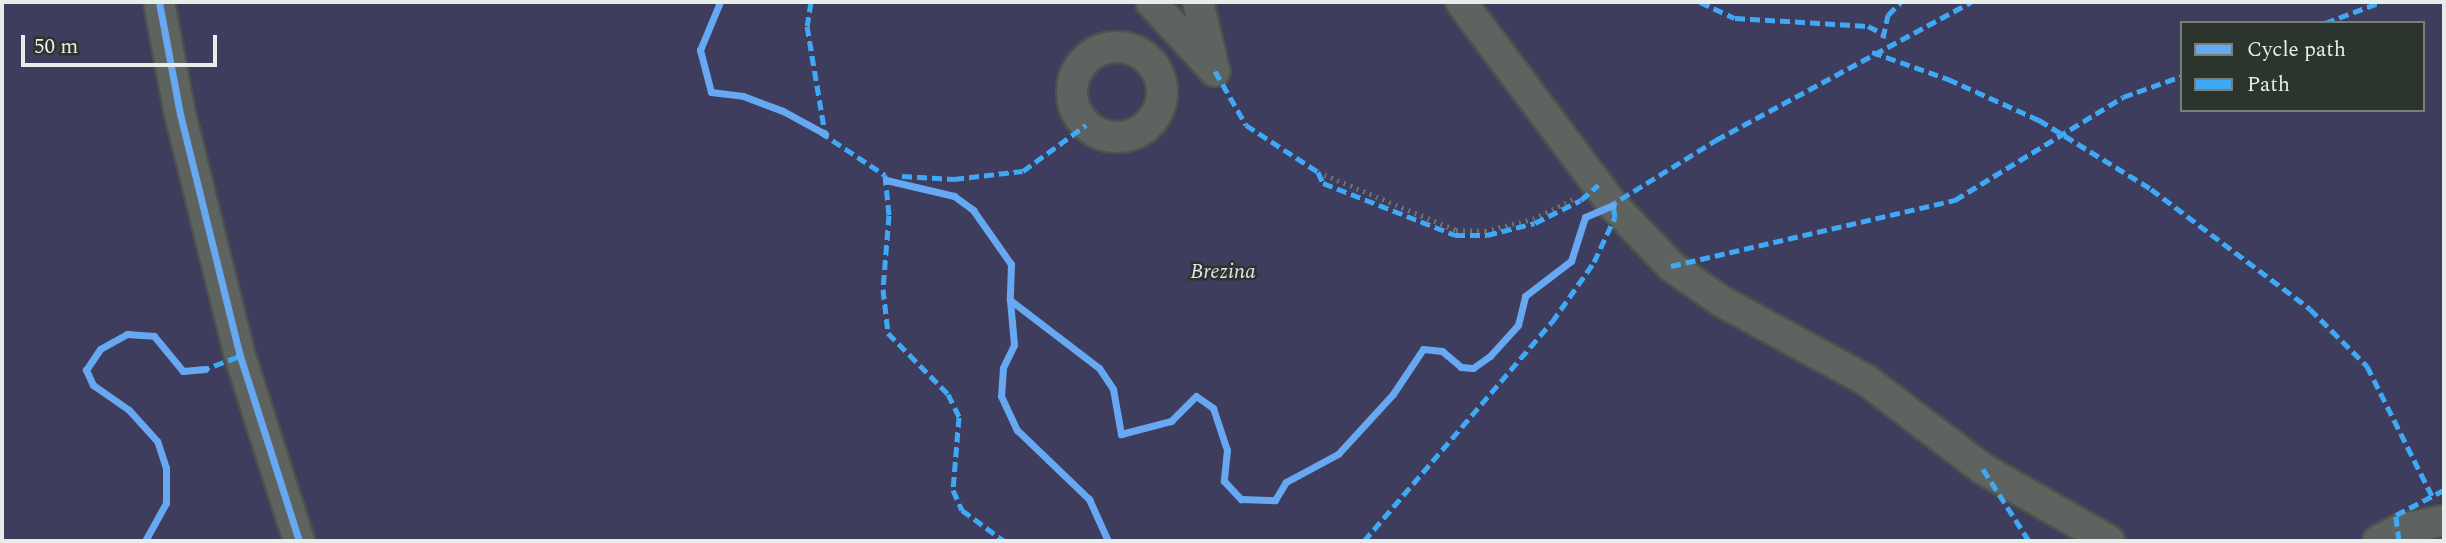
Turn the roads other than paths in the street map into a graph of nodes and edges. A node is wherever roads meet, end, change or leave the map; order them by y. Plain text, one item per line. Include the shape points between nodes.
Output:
1 (159, 2) edge
2 (1150, 2) edge
3 (1198, 2) edge
4 (1461, 2) edge
5 (1141, 54) dead end
6 (2442, 526) edge
7 (299, 541) edge
8 (2109, 541) edge
9 (2378, 541) edge

1 - 7 lane via 180,114 240,356
2 - 3 lane via 1214,71
2 - 5 lane
4 - 8 lane via 1613,205 1671,266 1721,301 1866,380 1983,469
6 - 9 lane via 2399,530

